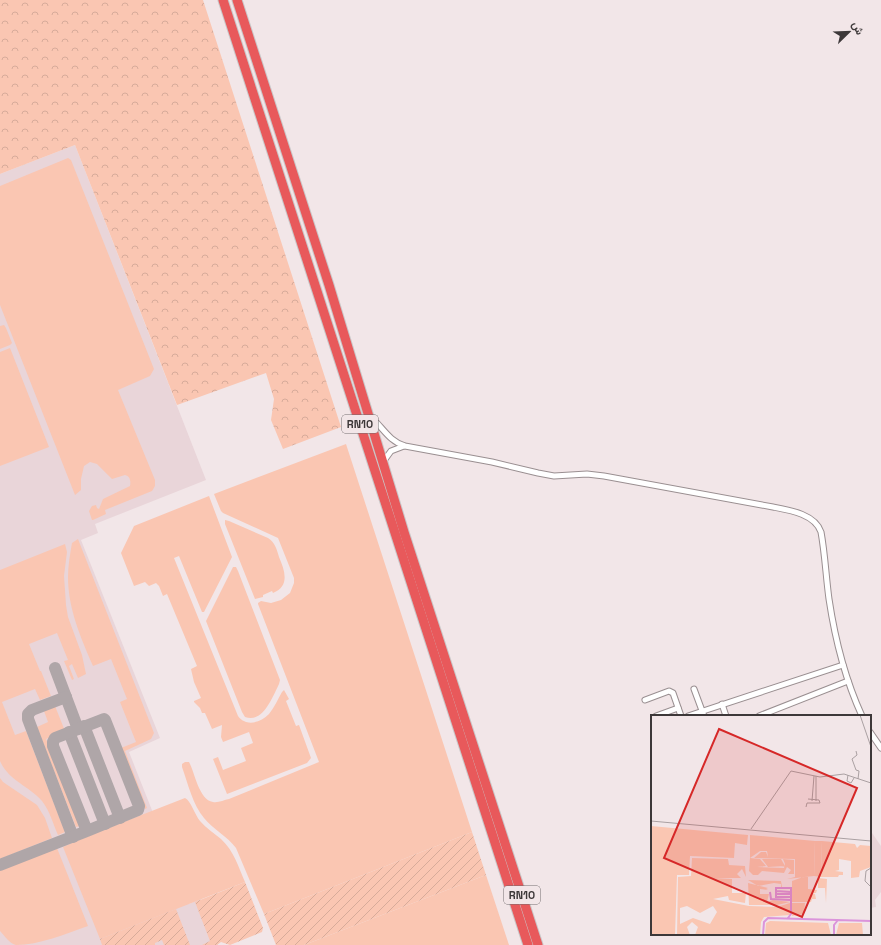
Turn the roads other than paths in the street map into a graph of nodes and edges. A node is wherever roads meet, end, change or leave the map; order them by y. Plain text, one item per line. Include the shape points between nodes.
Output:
1 (223, 0) edge
2 (237, 0) edge
3 (370, 422) junction
4 (361, 426) junction
5 (405, 446) junction
6 (383, 462) junction
7 (843, 665) junction
8 (848, 681) junction
9 (694, 690) dead end
10 (645, 700) dead end
11 (722, 704) junction
12 (678, 708) junction
13 (703, 713) edge
14 (659, 715) edge
15 (681, 715) edge
16 (693, 715) edge
17 (726, 715) edge
18 (763, 715) edge
19 (862, 715) edge
20 (871, 733) edge
21 (881, 748) edge
22 (506, 845) junction
23 (496, 848) junction
24 (528, 945) edge
25 (538, 945) edge

1 - 4 highway, RN10
2 - 3 highway, RN10 via 327,277
3 - 4 highway
3 - 5 street via 377,423 391,439
3 - 6 highway, RN10
4 - 23 highway, RN10
5 - 6 street via 391,451
5 - 7 street via 538,473 558,476 604,476 790,510 806,516 816,523 821,532 830,601
6 - 22 highway, RN10
7 - 8 street
7 - 11 street
8 - 18 street
8 - 19 street
9 - 13 street
10 - 12 street via 671,692
11 - 13 street
11 - 17 street
12 - 14 street
12 - 15 street
13 - 16 street
20 - 21 street
22 - 23 highway
22 - 25 highway, RN10
23 - 24 highway, RN10

